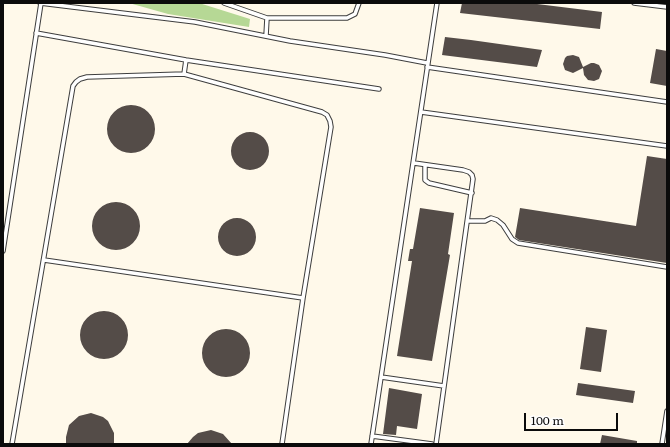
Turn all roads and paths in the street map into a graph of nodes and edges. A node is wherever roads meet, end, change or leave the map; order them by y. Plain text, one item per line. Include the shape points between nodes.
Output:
1 (40, 3) edge
2 (224, 3) edge
3 (359, 3) edge
4 (437, 3) edge
5 (634, 3) edge
6 (667, 7) edge
7 (267, 18) junction
8 (36, 33) junction
9 (266, 36) junction
10 (186, 60) junction
11 (427, 65) junction
12 (184, 74) junction
13 (379, 89) dead end
14 (667, 102) edge
15 (422, 112) junction
16 (667, 146) edge
17 (414, 163) junction
18 (425, 165) junction
19 (472, 193) junction
20 (468, 221) junction
21 (3, 251) edge
22 (44, 260) junction
23 (667, 267) edge
24 (303, 298) junction
25 (381, 377) junction
26 (444, 386) junction
27 (667, 411) edge
28 (372, 436) junction
29 (12, 444) edge
30 (282, 444) edge
31 (371, 444) edge
32 (432, 444) edge
33 (436, 444) edge
34 (662, 444) edge

1 - 8 lane
1 - 9 lane via 194,22
2 - 7 lane
3 - 7 lane via 355,14 347,18
4 - 11 lane
5 - 6 lane
7 - 9 lane
8 - 10 lane
8 - 21 lane
9 - 11 lane via 419,61
10 - 12 lane
10 - 13 lane
11 - 14 lane
11 - 15 lane
12 - 22 lane via 87,77 76,82 70,98
12 - 24 lane via 322,112 330,120 331,127
15 - 16 lane
15 - 17 lane
17 - 18 lane
17 - 25 lane
18 - 19 lane via 425,180 429,183
18 - 19 lane via 469,172 473,179
19 - 20 lane
20 - 23 lane via 486,221 491,218 497,220 518,243
20 - 26 lane
22 - 24 lane
22 - 29 lane
24 - 30 lane
25 - 26 lane
25 - 28 lane
26 - 33 lane
27 - 34 lane
28 - 31 lane
28 - 32 lane

